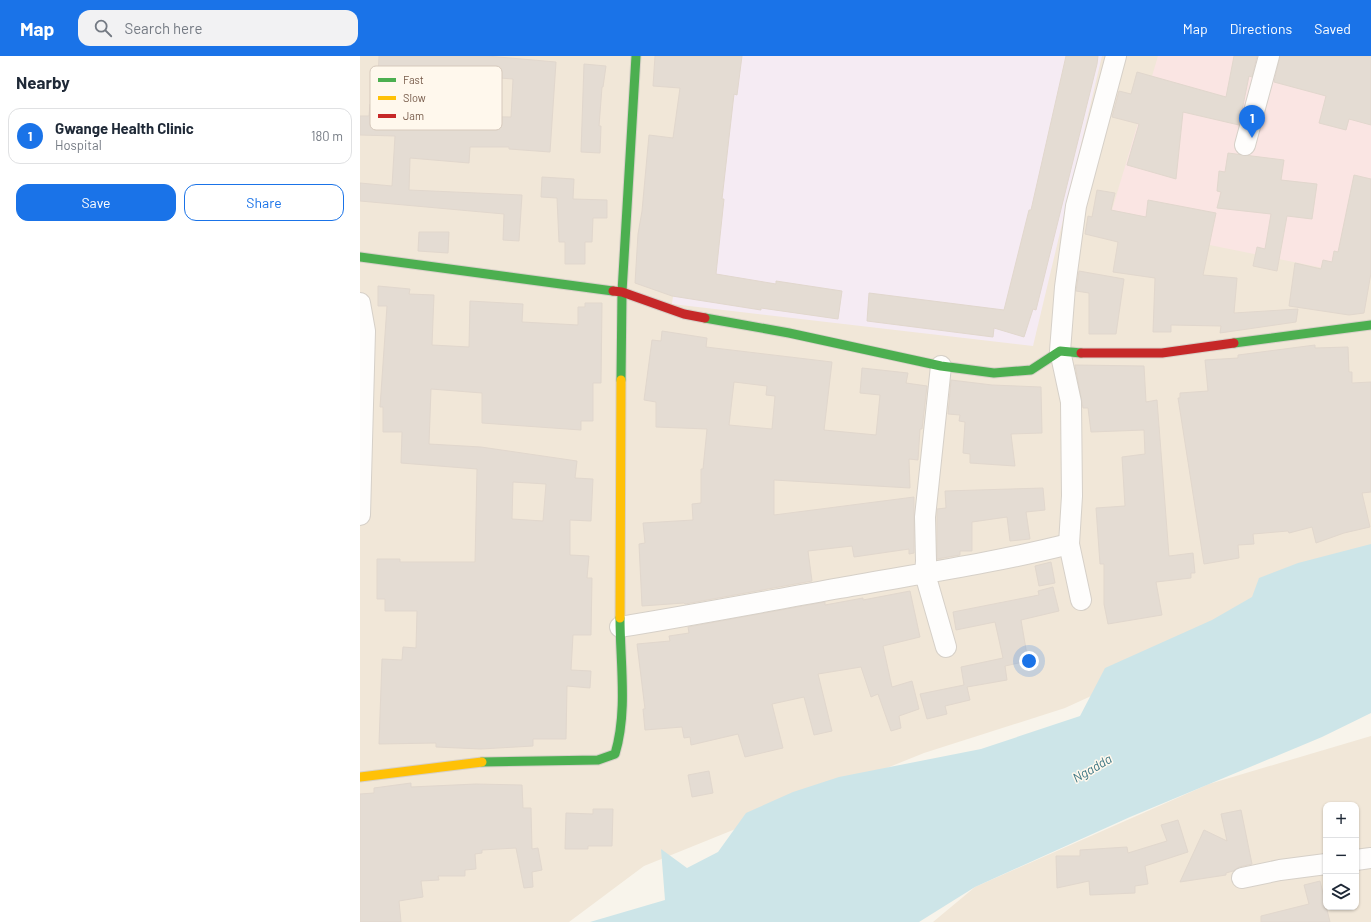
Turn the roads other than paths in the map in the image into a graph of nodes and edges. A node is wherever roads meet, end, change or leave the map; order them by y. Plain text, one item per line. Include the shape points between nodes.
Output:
1 (636, 56) edge
2 (1116, 56) edge
3 (1269, 56) edge
4 (1245, 145) dead end
5 (360, 258) edge
6 (622, 292) junction
7 (360, 303) edge
8 (1371, 325) edge
9 (1060, 351) junction
10 (941, 366) junction
11 (360, 515) edge
12 (1069, 544) junction
13 (925, 574) junction
14 (1081, 600) dead end
15 (620, 627) junction
16 (946, 647) dead end
17 (360, 777) edge
18 (1371, 858) edge
19 (1359, 860) edge
20 (1323, 864) edge
21 (1242, 878) dead end

1 - 6 street
2 - 9 street via 1076,206 1065,287
3 - 4 street
5 - 6 street
6 - 10 street via 684,314 789,333
6 - 15 street
7 - 11 street via 365,331
8 - 9 street via 1162,353
9 - 10 street via 1031,370 994,373
9 - 12 street via 1071,402 1072,496
10 - 13 street via 925,517
12 - 13 street
12 - 14 street
13 - 15 street
13 - 16 street
15 - 17 street via 622,716 620,738 615,754 598,760 484,762
18 - 19 street
20 - 21 street

